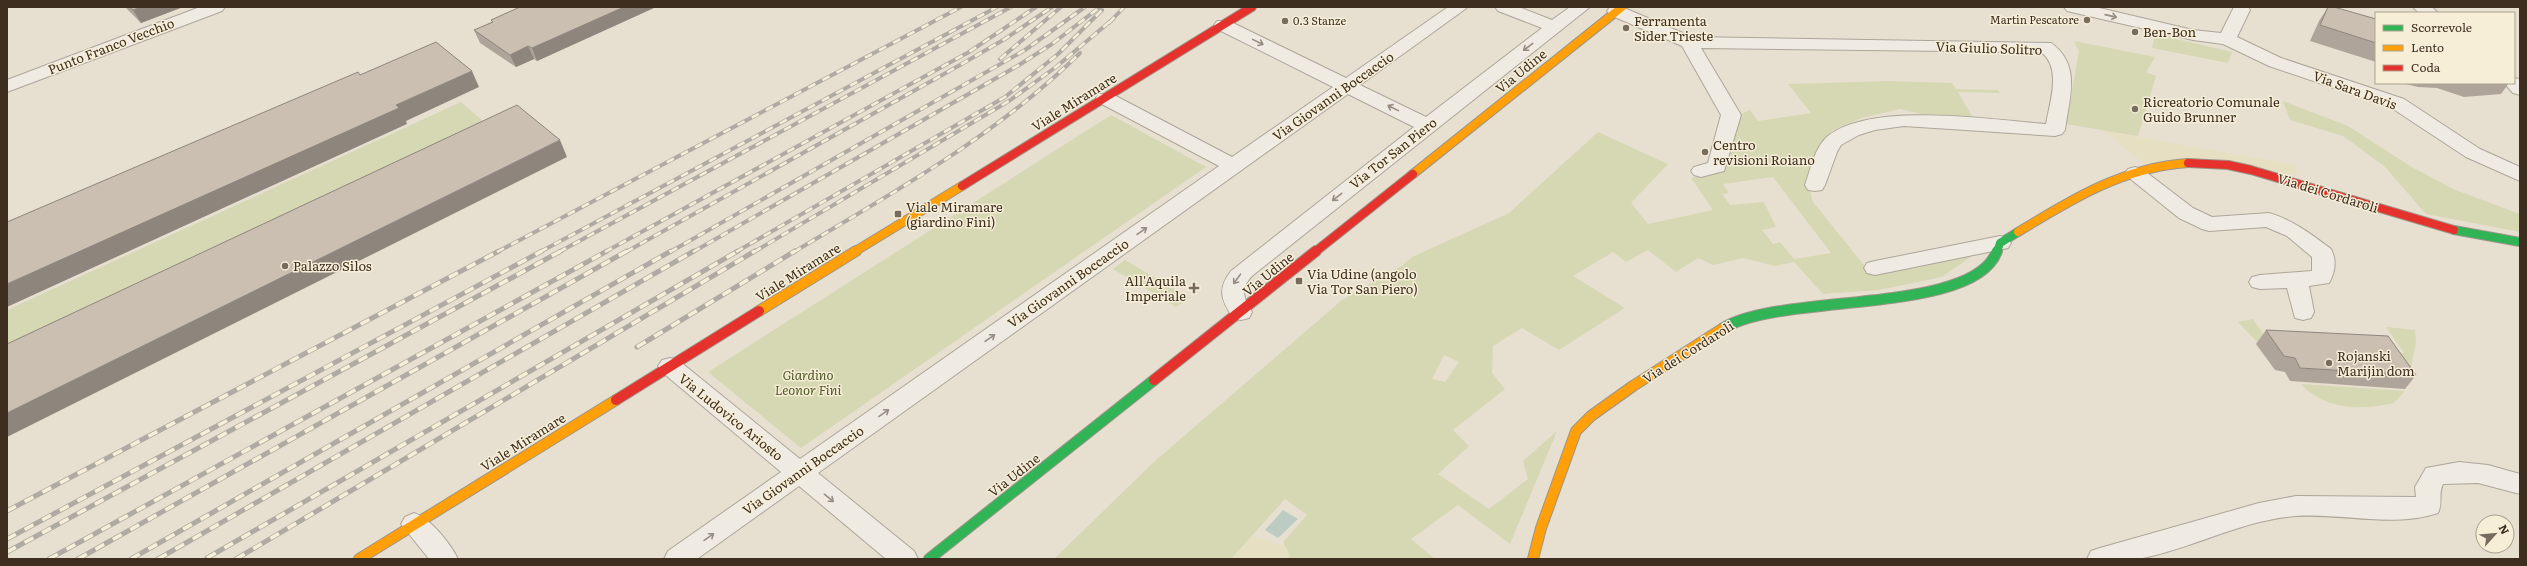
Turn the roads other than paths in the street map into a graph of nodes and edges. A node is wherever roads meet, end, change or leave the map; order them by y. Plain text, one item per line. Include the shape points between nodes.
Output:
1 (216, 7) edge
2 (1252, 7) edge
3 (1459, 7) edge
4 (1504, 7) edge
5 (1581, 7) edge
6 (2073, 7) edge
7 (2242, 8) edge
8 (1619, 9) edge
9 (1223, 25) junction
10 (1554, 27) junction
11 (2227, 39) junction
12 (1689, 42) junction
13 (7, 86) edge
14 (1347, 86) junction
15 (1105, 98) junction
16 (1428, 126) junction
17 (1234, 166) junction
18 (1701, 172) dead end
19 (2135, 173) junction
20 (2520, 175) edge
21 (1815, 185) dead end
22 (2520, 242) edge
23 (2000, 243) junction
24 (1875, 268) dead end
25 (2300, 279) junction
26 (2260, 282) dead end
27 (1241, 312) junction
28 (2303, 312) dead end
29 (670, 366) junction
30 (798, 473) junction
31 (2520, 484) edge
32 (414, 524) junction
33 (359, 559) edge
34 (445, 559) edge
35 (677, 559) edge
36 (905, 559) edge
37 (929, 559) edge
38 (1533, 559) edge
39 (2100, 559) edge

1 - 13 street, Punto Franco Vecchio
2 - 9 main road, Viale Miramare
3 - 14 street, Via Giovanni Boccaccio
4 - 10 street
5 - 10 street, Via Tor San Piero
6 -> 11 street, Via Sara Davis via 2193,34
7 - 11 street
8 - 12 street, Via Giulio Solitro
8 - 27 main road, Via Udine
9 -> 14 street
9 - 15 main road, Viale Miramare
10 -> 16 street, Via Tor San Piero
11 - 20 street, Via Sara Davis via 2275,62 2397,103 2473,153
12 - 18 street via 1731,115 1717,167
12 - 21 street, Via Giulio Solitro via 2045,47 2056,54 2063,77 2055,130 1887,121 1854,131 1839,138 1830,146
16 -> 14 street
14 - 17 street, Via Giovanni Boccaccio
15 - 17 street
15 - 29 main road, Viale Miramare
16 -> 27 street, Via Tor San Piero via 1239,276 1232,289 1231,298
30 -> 17 street, Via Giovanni Boccaccio
19 - 22 main road, Via dei Cordaroli via 2160,165 2190,163 2226,166 2277,177 2458,230
19 - 23 main road, Via dei Cordaroli via 2091,193
19 - 25 street via 2186,213 2209,224 2269,220 2294,230 2323,254 2324,267 2321,278
23 - 24 street, Via dei Cordaroli
23 - 38 main road, Via dei Cordaroli via 1994,260 1979,273 1953,286 1874,301 1765,313 1731,323 1633,386 1591,416 1576,431 1541,528
25 - 26 street
25 - 28 street via 2298,288
27 - 37 main road, Via Udine
29 - 30 street, Via Ludovico Ariosto
29 - 32 main road, Viale Miramare
35 -> 30 street, Via Giovanni Boccaccio
30 -> 36 street, Via Ludovico Ariosto
31 - 39 street via 2484,473 2462,471 2435,475 2428,488 2429,506 2296,506 2259,513
32 - 33 main road, Viale Miramare
32 - 34 street

